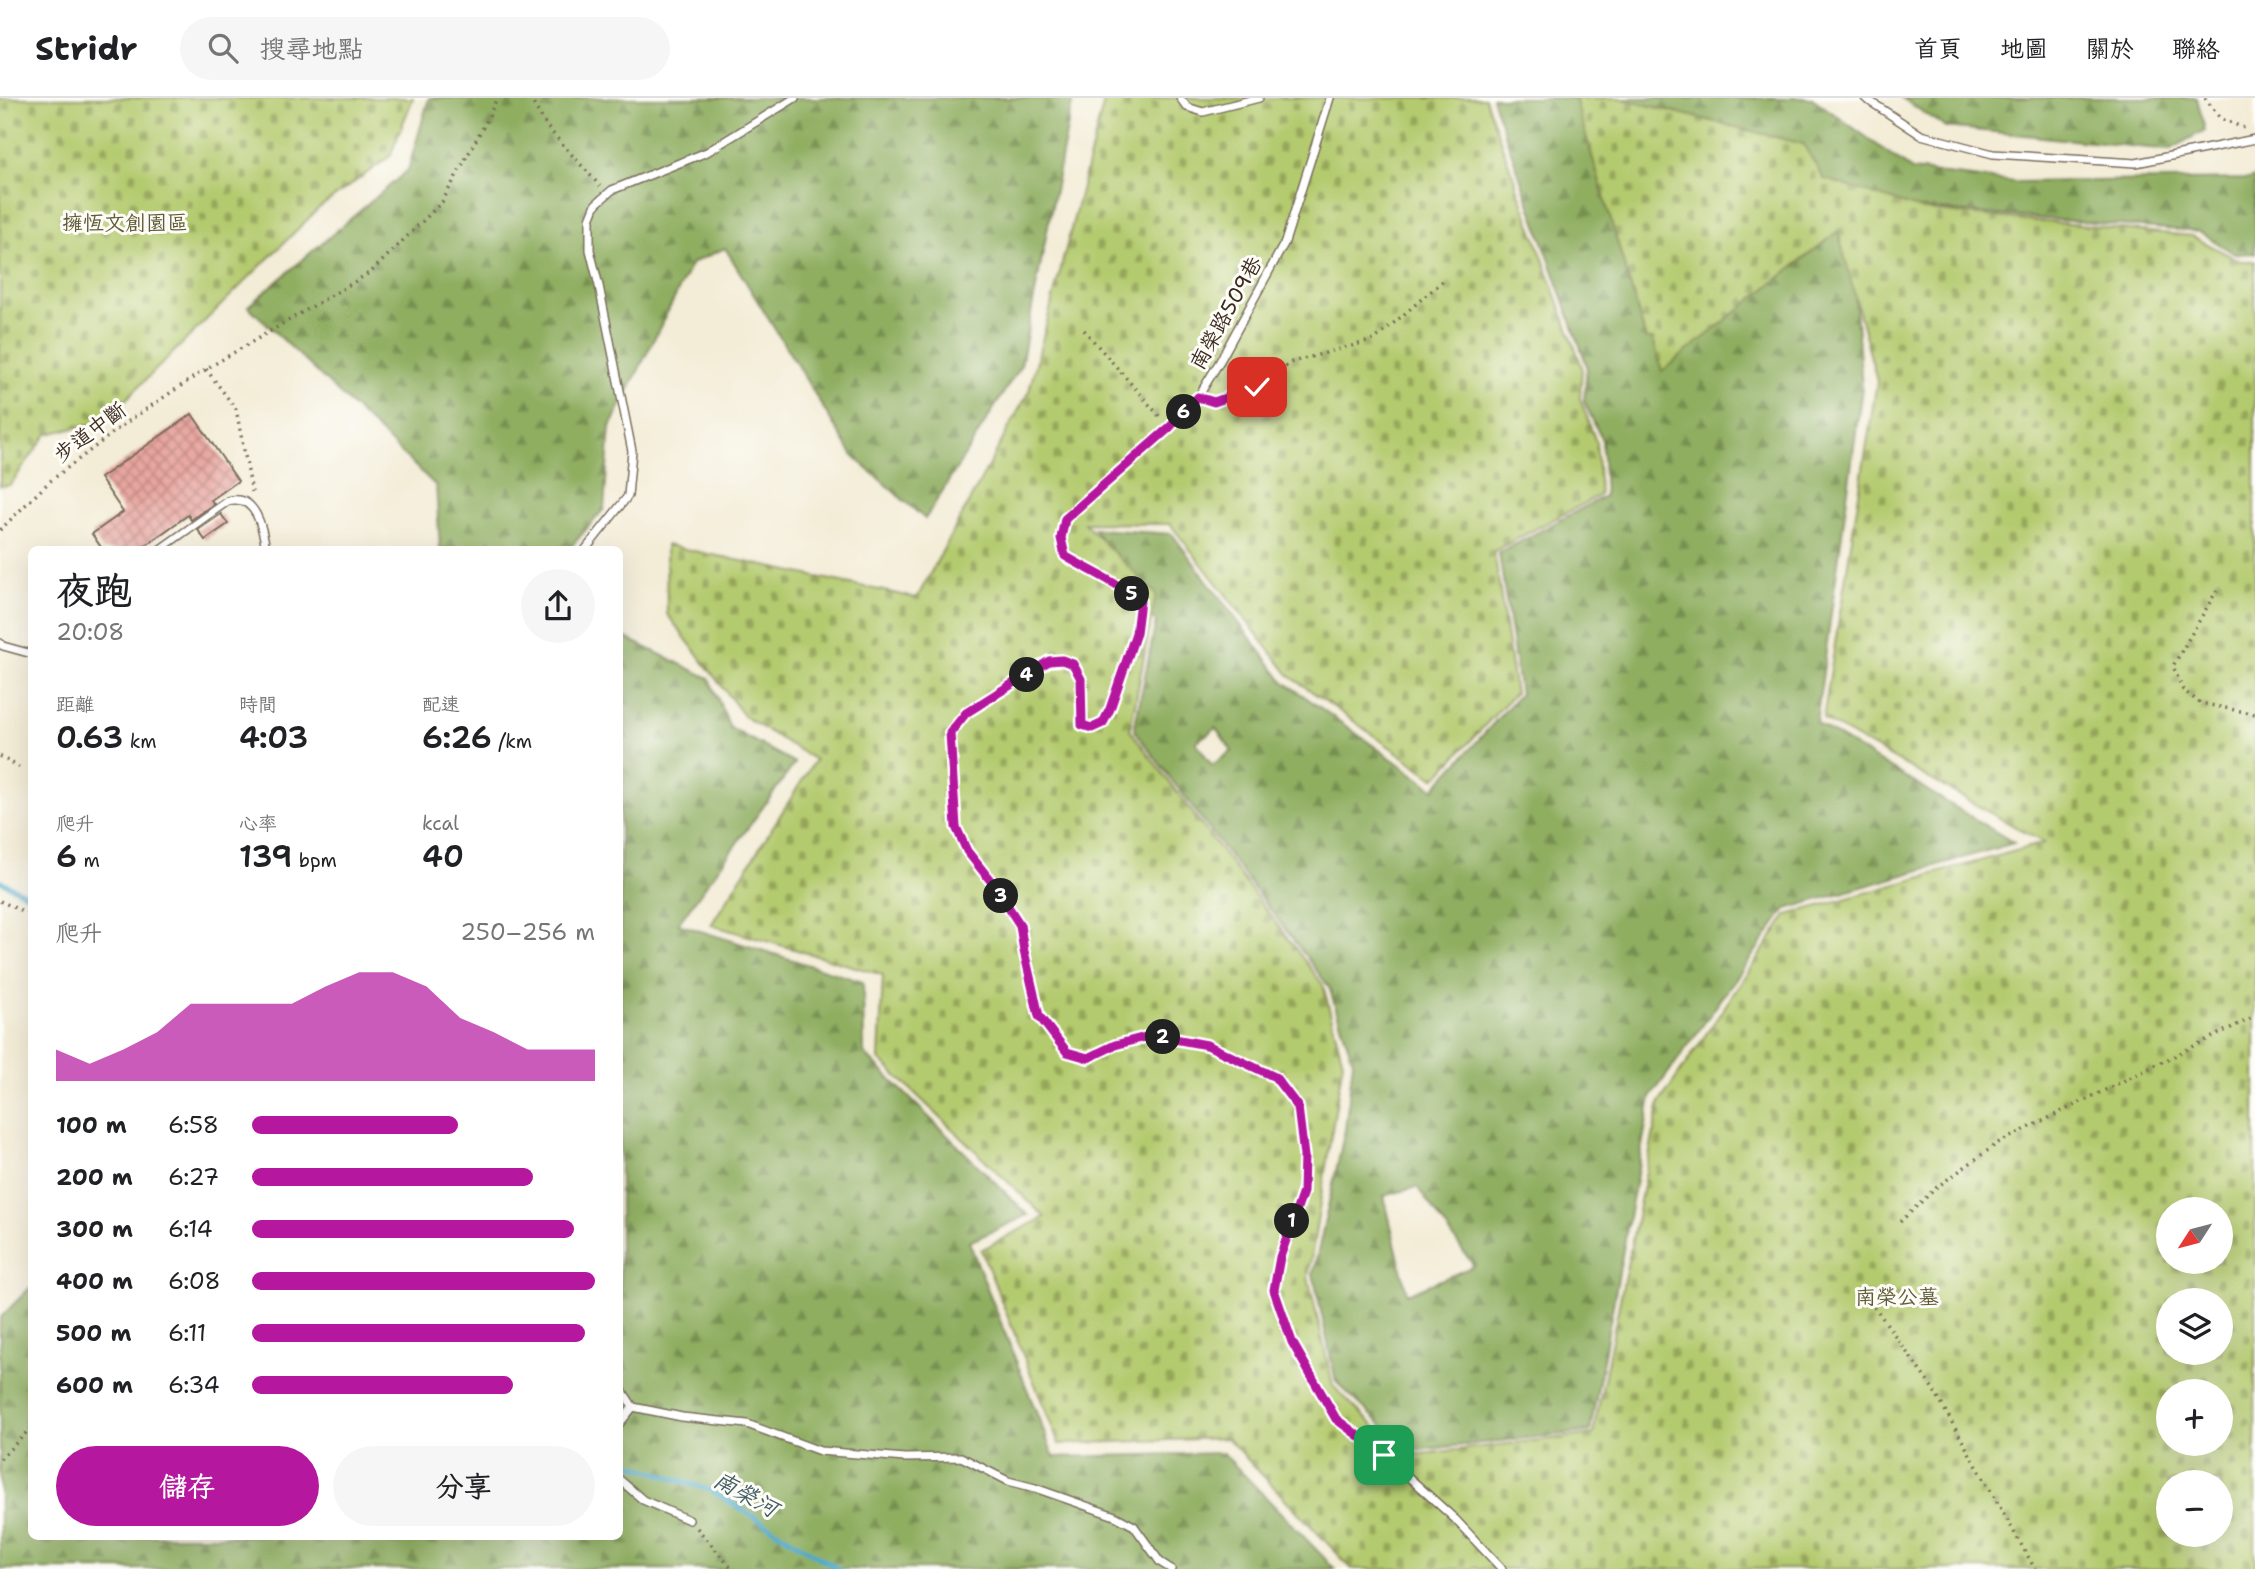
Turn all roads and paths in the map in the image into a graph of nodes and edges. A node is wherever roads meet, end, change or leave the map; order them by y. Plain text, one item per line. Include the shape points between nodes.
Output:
1 (496, 98) edge
2 (530, 98) edge
3 (795, 98) edge
4 (1180, 98) edge
5 (1259, 98) edge
6 (1330, 98) edge
7 (1865, 98) edge
8 (2205, 98) edge
9 (2246, 129) dead end
10 (2255, 139) edge
11 (604, 197) junction
12 (1444, 280) dead end
13 (1084, 330) dead end
14 (206, 369) junction
15 (1198, 397) junction
16 (1170, 427) junction
17 (252, 508) junction
18 (0, 530) edge
19 (165, 546) edge
20 (265, 546) edge
21 (587, 546) edge
22 (2217, 590) dead end
23 (0, 643) edge
24 (28, 653) edge
25 (2255, 714) edge
26 (0, 756) edge
27 (19, 766) dead end
28 (0, 901) edge
29 (28, 912) edge
30 (2255, 1016) edge
31 (1900, 1222) dead end
32 (1874, 1306) dead end
33 (623, 1392) edge
34 (633, 1407) junction
35 (623, 1419) edge
36 (28, 1431) edge
37 (0, 1459) edge
38 (623, 1483) edge
39 (689, 1520) joint
40 (732, 1569) edge
41 (1171, 1569) edge
42 (1502, 1569) edge
43 (2035, 1569) edge

1 - 14 path, 步道中斷 via 442,202 371,272
2 - 11 path via 547,127 598,183
3 - 11 lane via 707,152
4 - 5 lane via 1187,107 1203,112
6 - 15 lane, 南榮路509巷 via 1285,242
7 - 10 lane via 1921,135 1993,154 2136,163
8 - 9 path via 2220,118
11 - 21 lane via 590,219 590,250 632,451 628,496
12 - 15 path via 1374,340 1292,362 1257,387 1214,402
13 - 16 path
14 - 17 path via 236,409
14 - 18 path, 步道中斷 via 49,482
15 - 16 lane, 南榮路509巷
16 - 42 lane, 南榮路509巷 via 1065,519 1061,538 1065,556 1119,584 1140,601 1136,633 1103,723 1092,728 1082,725 1081,679 1073,664 1062,660 1049,661 966,713 950,733 956,827 967,851 1020,925 1039,1016 1067,1052 1088,1058 1153,1035 1207,1045 1275,1077 1298,1107 1303,1192 1280,1257 1274,1290 1292,1342 1336,1419 1455,1519
17 - 19 lane via 245,501 228,501
17 - 20 lane
22 - 25 path via 2173,666 2183,690 2200,703
23 - 24 lane
26 - 27 path
28 - 29 path
30 - 31 path via 1998,1143 1937,1187
32 - 43 path via 1933,1389
33 - 34 lane
34 - 35 lane
34 - 41 lane via 747,1424 820,1451 961,1457 1008,1481 1135,1526
36 - 37 path
38 - 39 lane via 643,1500
39 - 40 path

